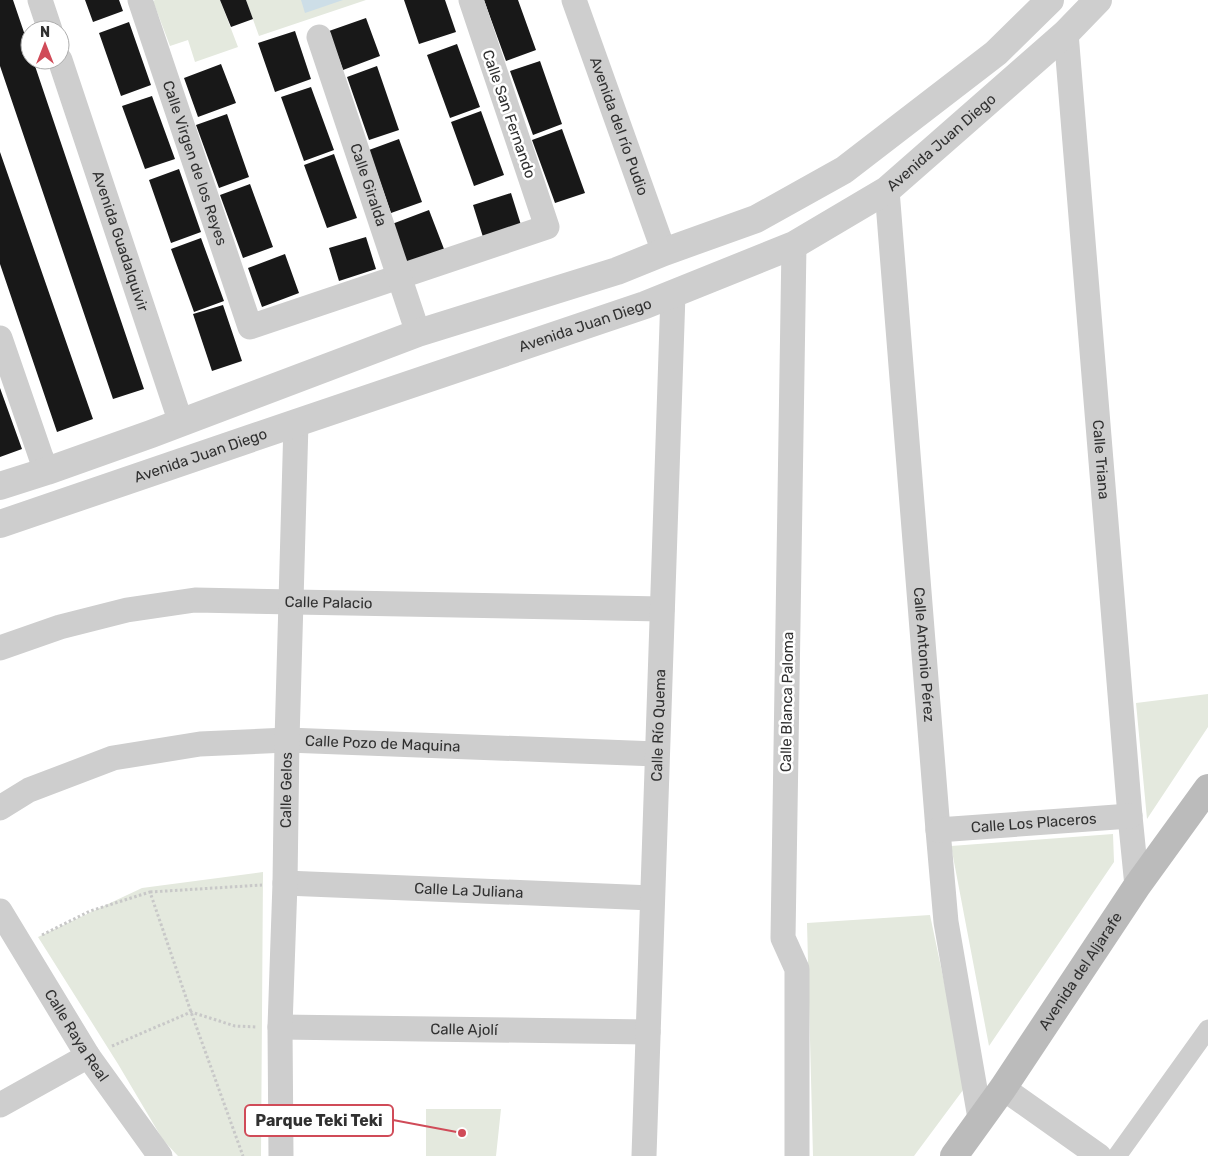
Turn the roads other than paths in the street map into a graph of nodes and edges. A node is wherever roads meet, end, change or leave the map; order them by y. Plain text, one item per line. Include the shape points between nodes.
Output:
1 (40, 0) edge
2 (140, 0) edge
3 (471, 0) edge
4 (574, 0) edge
5 (1050, 0) edge
6 (1098, 0) edge
7 (47, 20) edge
8 (1066, 33) junction
9 (319, 37) dead end
10 (63, 70) edge
11 (887, 190) junction
12 (794, 244) junction
13 (664, 252) junction
14 (399, 277) junction
15 (673, 294) junction
16 (418, 333) junction
17 (0, 338) edge
18 (181, 423) junction
19 (296, 423) junction
20 (47, 471) junction
21 (0, 486) edge
22 (0, 524) edge
23 (291, 601) junction
24 (662, 609) junction
25 (0, 648) edge
26 (286, 740) junction
27 (657, 754) junction
28 (1208, 788) edge
29 (0, 808) edge
30 (1130, 816) junction
31 (938, 830) junction
32 (285, 883) junction
33 (1137, 886) junction
34 (652, 898) junction
35 (0, 911) edge
36 (280, 1028) junction
37 (1208, 1029) edge
38 (648, 1032) junction
39 (88, 1056) junction
40 (1003, 1088) junction
41 (0, 1105) edge
42 (980, 1118) junction
43 (160, 1156) edge
44 (281, 1156) edge
45 (644, 1156) edge
46 (798, 1156) edge
47 (954, 1156) edge
48 (1099, 1156) edge
49 (1116, 1156) edge

1 - 7 street
2 - 14 street, Calle Virgen de los Reyes via 250,327
3 - 14 street, Calle San Fernando via 547,228
4 - 13 street, Avenida del río Pudio
5 - 13 street via 996,53 844,170 756,218
6 - 8 street, Avenida Juan Diego
8 - 11 street, Avenida Juan Diego
8 - 30 street, Calle Triana
9 - 14 street, Calle Giralda
10 - 18 street, Avenida Guadalquivir
11 - 12 street, Avenida Juan Diego
11 - 31 street, Calle Antonio Pérez
12 - 15 street, Avenida Juan Diego
12 - 46 street, Calle Blanca Paloma via 783,938 797,970
13 - 16 street
14 - 16 street, Calle Giralda
15 - 19 street, Avenida Juan Diego
15 - 24 street, Calle Río Quema
16 - 18 street
17 - 20 street
18 - 20 street
19 - 22 street, Avenida Juan Diego
19 - 23 street, Calle Gelos
20 - 21 street
23 - 24 street, Calle Palacio
23 - 25 street, Calle Palacio via 195,600 127,610 60,627
23 - 26 street, Calle Gelos
24 - 27 street, Calle Río Quema
26 - 27 street, Calle Pozo de Maquina
26 - 29 street, Calle Pozo de Maquina via 200,744 113,758 29,790
26 - 32 street, Calle Gelos
27 - 34 street, Calle Río Quema
28 - 33 main road, Avenida del Aljarafe
30 - 31 street, Calle Los Placeros
30 - 33 street, Calle Triana
31 - 42 street, Calle Antonio Pérez via 946,922
32 - 34 street, Calle La Juliana
32 - 36 street, Calle Gelos
33 - 40 main road, Avenida del Aljarafe
34 - 38 street, Calle Río Quema
35 - 39 street, Calle Raya Real
36 - 38 street, Calle Ajolí
36 - 44 street, Calle Gelos
37 - 49 street
38 - 45 street, Calle Río Quema
39 - 41 street
39 - 43 street, Calle Raya Real
40 - 42 main road, Avenida del Aljarafe
40 - 48 street
42 - 47 main road, Avenida del Aljarafe

